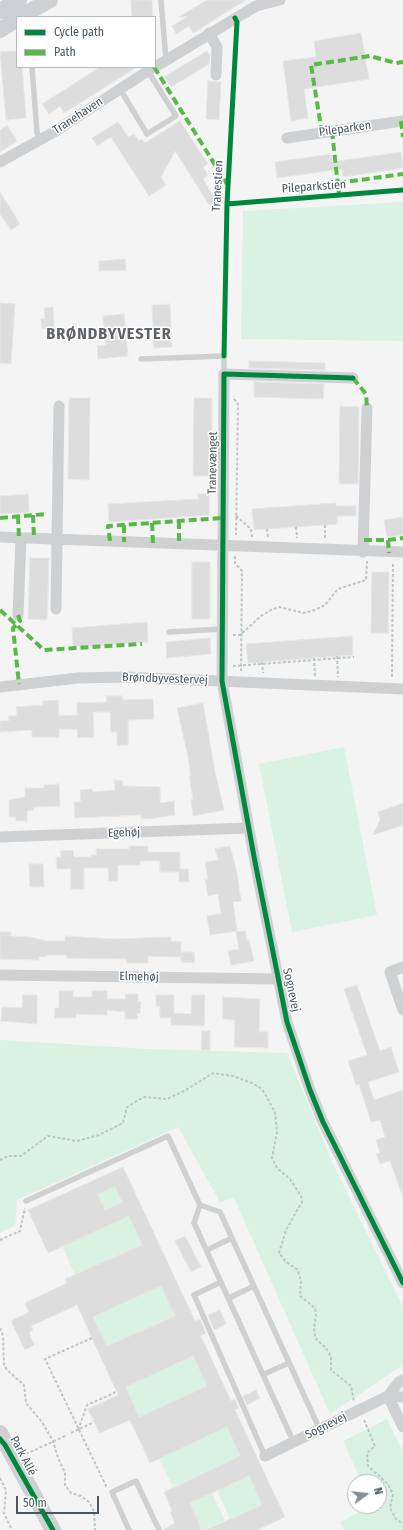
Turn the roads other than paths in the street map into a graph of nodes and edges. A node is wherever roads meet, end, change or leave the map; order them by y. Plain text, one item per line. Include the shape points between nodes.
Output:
1 (19, 0) edge
2 (50, 0) edge
3 (161, 0) edge
4 (280, 0) edge
5 (0, 12) edge
6 (22, 16) edge
7 (16, 20) edge
8 (0, 30) edge
9 (209, 33) junction
10 (166, 60) junction
11 (156, 66) edge
12 (32, 68) edge
13 (152, 68) edge
14 (216, 75) dead end
15 (119, 88) junction
16 (403, 121) edge
17 (287, 138) dead end
18 (40, 140) junction
19 (0, 162) edge
20 (141, 359) dead end
21 (224, 374) junction
22 (353, 378) dead end
23 (59, 406) dead end
24 (367, 408) dead end
25 (0, 537) edge
26 (21, 538) junction
27 (57, 539) junction
28 (222, 547) junction
29 (365, 552) junction
30 (398, 553) edge
31 (56, 609) dead end
32 (18, 615) dead end
33 (169, 632) dead end
34 (222, 632) junction
35 (222, 680) junction
36 (0, 687) edge
37 (397, 689) edge
38 (248, 828) junction
39 (0, 837) edge
40 (403, 967) edge
41 (0, 975) edge
42 (278, 979) junction
43 (403, 1010) edge
44 (26, 1201) road end
45 (200, 1205) junction
46 (232, 1238) junction
47 (207, 1250) junction
48 (222, 1282) junction
49 (403, 1283) edge
50 (254, 1286) junction
51 (229, 1298) junction
52 (289, 1363) junction
53 (264, 1374) junction
54 (403, 1380) edge
55 (388, 1396) junction
56 (403, 1397) edge
57 (403, 1427) edge
58 (320, 1430) junction
59 (0, 1433) edge
60 (295, 1443) junction
61 (265, 1456) joint
62 (53, 1530) edge
63 (129, 1530) edge
64 (159, 1530) edge

1 - 5 street
2 - 6 street
3 - 10 lane
4 - 9 street, Tranehaven via 256,6
7 - 8 street
9 - 10 street, Tranehaven
9 - 14 street via 217,47
10 - 11 street, Tranehaven
12 - 18 lane via 37,133
13 - 15 street, Tranehaven
13 - 15 lane via 176,116 147,134
15 - 18 street, Tranehaven
16 - 17 street, Pileparken
18 - 19 street, Tranehaven
20 - 21 lane via 224,356
21 - 22 street
21 - 28 street, Tranevænget
23 - 27 street
24 - 29 street
25 - 26 street
26 - 27 street
26 - 32 street
27 - 28 street
27 - 31 street
28 - 29 street
28 - 34 street, Tranevænget
29 - 30 street
33 - 34 lane
34 - 35 street, Tranevænget
35 - 36 street, Brøndbyvestervej via 78,678
35 - 37 street, Brøndbyvestervej
35 - 38 street, Sognevej
38 - 39 street, Egehøj
38 - 42 street, Sognevej
40 - 43 street via 390,972
41 - 42 street, Elmehøj
42 - 49 street, Sognevej via 287,1022 323,1122
44 - 45 lane via 168,1136
45 - 46 lane via 220,1212
45 - 47 lane via 194,1223
46 - 47 lane
46 - 50 lane
47 - 48 lane
48 - 51 lane
48 - 61 lane via 194,1295
50 - 51 lane
50 - 52 lane
51 - 53 lane
52 - 53 lane
52 - 58 lane
53 - 60 lane
54 - 55 street, Sognevej
55 - 56 street, Sognevej
55 - 57 street
55 - 58 street, Sognevej
58 - 60 street, Sognevej
59 - 62 street, Park Allé
60 - 61 street, Sognevej
63 - 64 lane via 112,1492 136,1481

